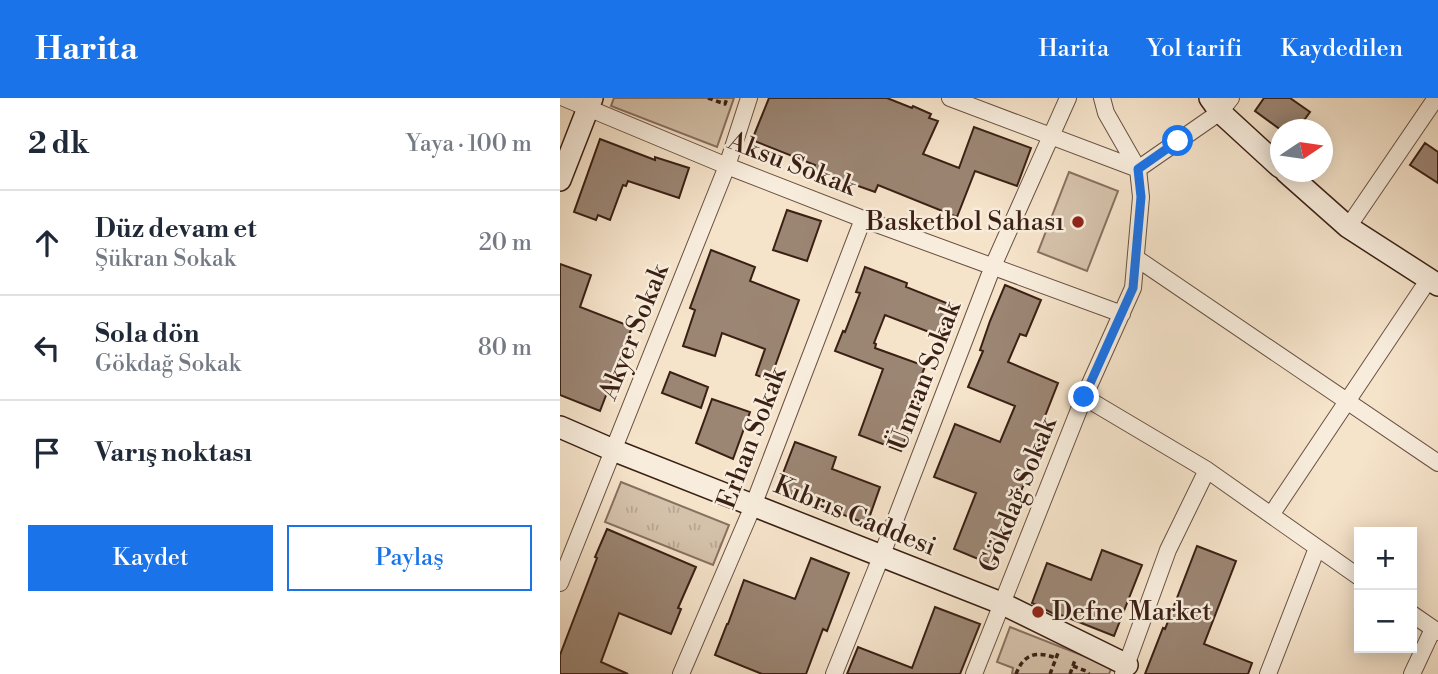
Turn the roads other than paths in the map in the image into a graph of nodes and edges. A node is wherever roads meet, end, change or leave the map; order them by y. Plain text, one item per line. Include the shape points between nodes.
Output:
1 (564, 98) edge
2 (749, 98) edge
3 (950, 98) edge
4 (1068, 98) edge
5 (1102, 98) edge
6 (1436, 98) edge
7 (591, 103) edge
8 (1220, 103) edge
9 (1051, 137) junction
10 (1270, 156) edge
11 (727, 166) junction
12 (1138, 169) junction
13 (560, 180) edge
14 (1297, 182) edge
15 (863, 219) junction
16 (1348, 227) junction
17 (1136, 258) junction
18 (993, 265) junction
19 (1433, 282) edge
20 (1122, 314) junction
21 (1084, 397) junction
22 (1347, 401) junction
23 (560, 426) edge
24 (613, 450) junction
25 (1438, 463) edge
26 (1207, 470) junction
27 (753, 506) junction
28 (1271, 515) junction
29 (1317, 548) junction
30 (881, 557) junction
31 (1354, 574) edge
32 (560, 583) edge
33 (1001, 603) junction
34 (1417, 617) edge
35 (1435, 630) edge
36 (1125, 669) edge
37 (1412, 673) edge
38 (681, 674) edge
39 (834, 674) edge
40 (974, 674) edge
41 (1268, 674) edge

1 - 7 street, Aksu Sokak
2 - 11 street, Akyer Sokak
3 - 9 street
4 - 9 street, Ümran Sokak
5 - 12 street, Gökdağ Sokak
6 - 16 street
7 - 11 street, Aksu Sokak
7 - 13 street
8 - 10 street
8 - 12 street
9 - 12 street
9 - 18 street, Ümran Sokak
11 - 15 street, Aksu Sokak
11 - 24 street, Akyer Sokak
12 - 17 street, Gökdağ Sokak via 1141,197
14 - 16 street
15 - 18 street, Aksu Sokak
15 - 27 street, Erhan Sokak
16 - 19 street
17 - 20 street, Gökdağ Sokak via 1133,288
17 - 22 street
18 - 20 street, Aksu Sokak
18 - 30 street, Ümran Sokak
19 - 22 street
20 - 21 street, Gökdağ Sokak
21 - 26 street
21 - 33 street, Gökdağ Sokak
22 - 25 street
22 - 28 street
23 - 24 street, Kıbrıs Caddesi
24 - 27 street, Kıbrıs Caddesi
24 - 32 street, Akyer Sokak
26 - 28 street
26 - 36 street via 1168,550
27 - 30 street, Kıbrıs Caddesi
27 - 38 street, Erhan Sokak
28 - 29 street
29 - 31 street
29 - 41 street
30 - 33 street, Kıbrıs Caddesi
30 - 39 street, Ümran Sokak
33 - 36 street, Kıbrıs Caddesi
33 - 40 street, Gökdağ Sokak
34 - 35 street
35 - 37 street

